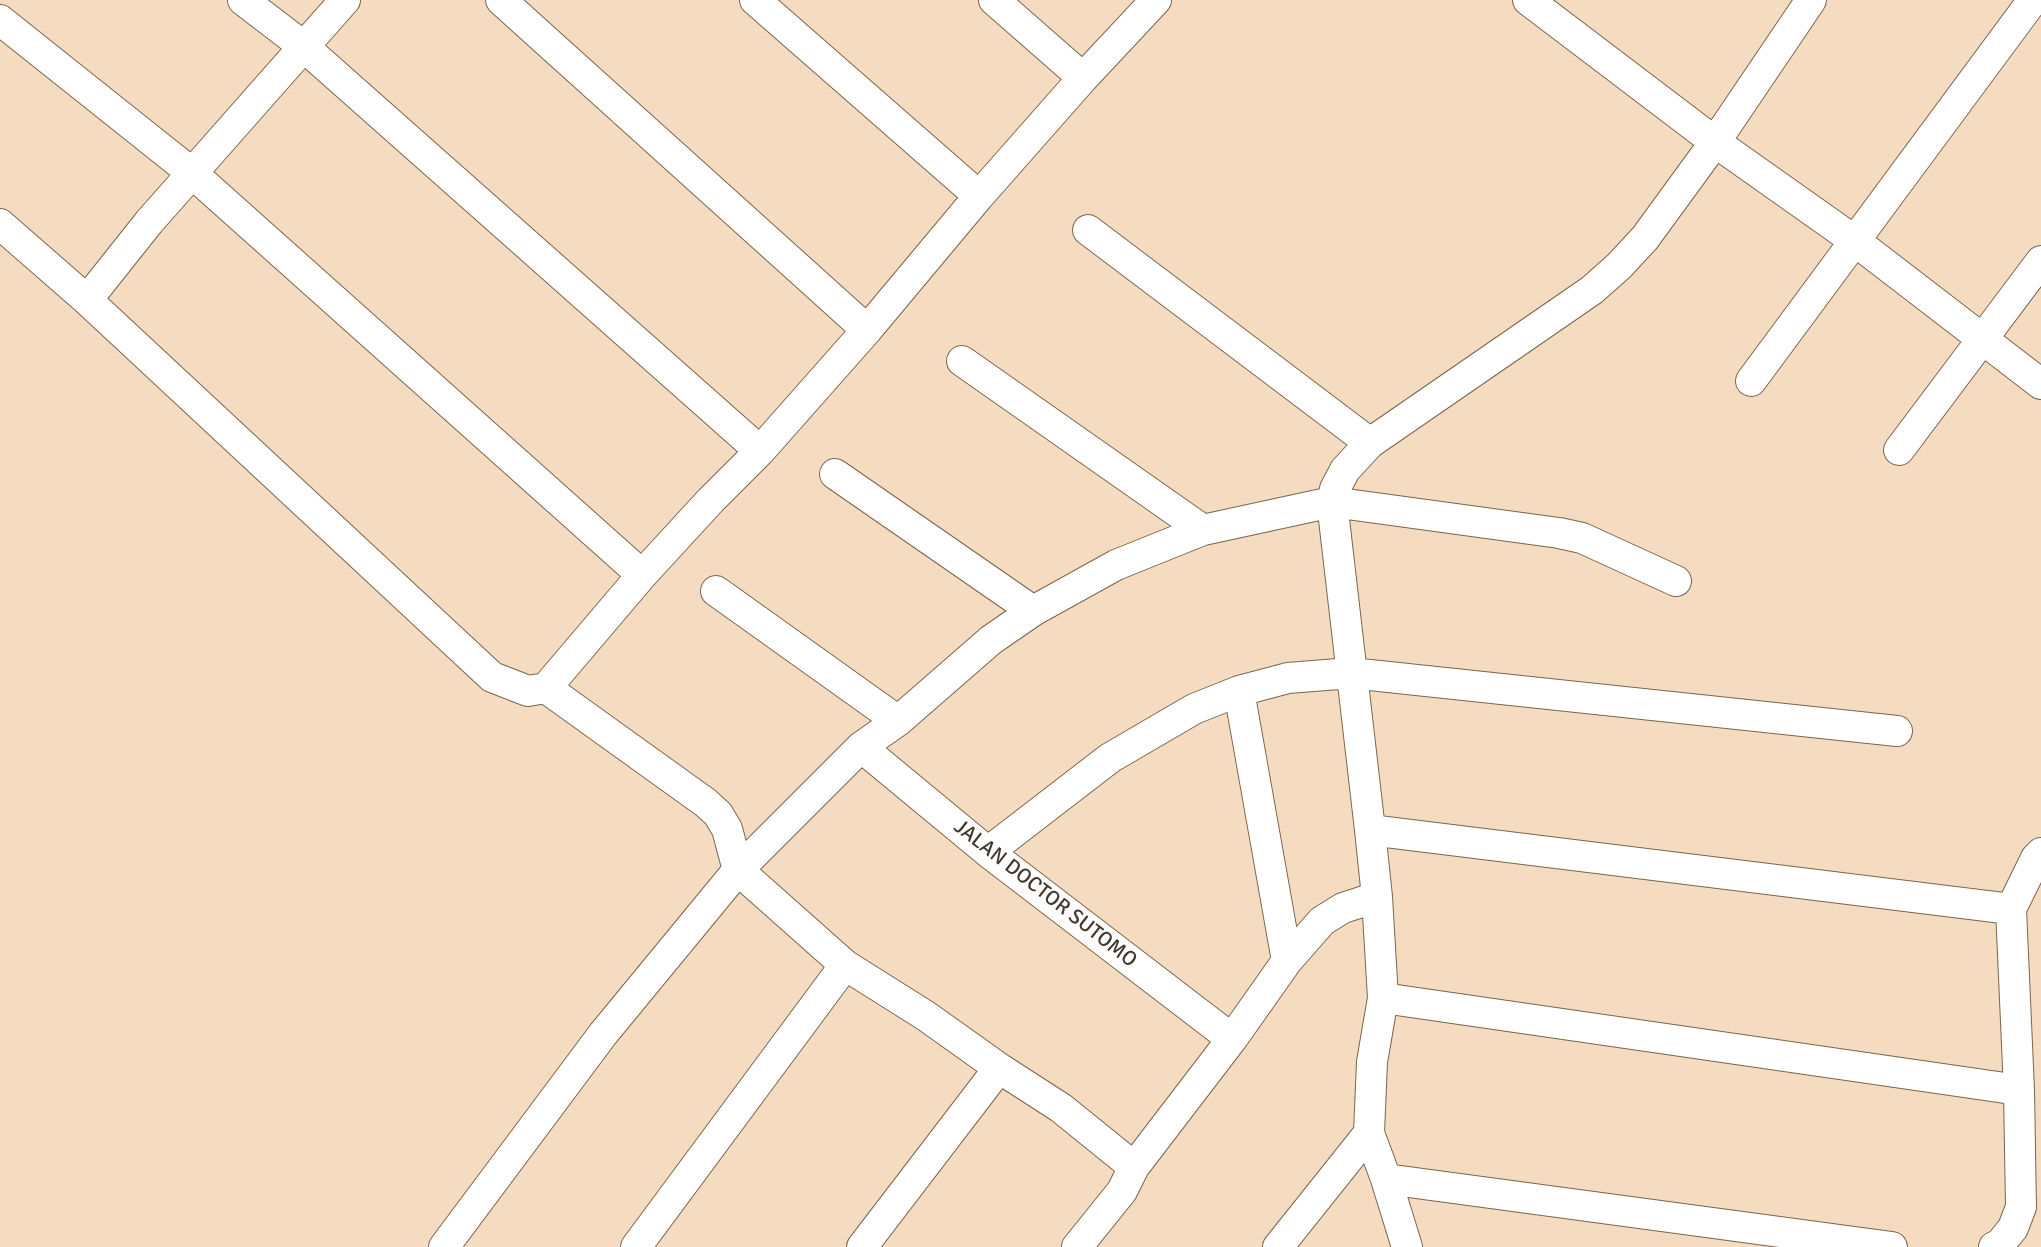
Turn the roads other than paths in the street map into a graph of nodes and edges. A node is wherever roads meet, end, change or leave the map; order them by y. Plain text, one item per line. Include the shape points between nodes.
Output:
1 (243, 0) edge
2 (345, 0) edge
3 (501, 0) edge
4 (754, 0) edge
5 (994, 0) edge
6 (1155, 0) edge
7 (1528, 0) edge
8 (1810, 0) edge
9 (2033, 0) edge
10 (0, 21) edge
11 (303, 46) junction
12 (1083, 78) junction
13 (1715, 141) junction
14 (192, 173) junction
15 (979, 196) junction
16 (0, 224) edge
17 (1088, 230) dead end
18 (1855, 241) junction
19 (2041, 261) edge
20 (87, 300) junction
21 (867, 330) junction
22 (1982, 339) junction
23 (962, 361) dead end
24 (1750, 381) dead end
25 (2041, 384) edge
26 (1370, 442) junction
27 (1899, 450) dead end
28 (760, 451) junction
29 (835, 474) dead end
30 (1332, 502) junction
31 (1203, 530) junction
32 (642, 575) junction
33 (1676, 581) dead end
34 (716, 591) dead end
35 (1033, 611) junction
36 (1351, 673) junction
37 (546, 688) junction
38 (1239, 690) junction
39 (898, 722) junction
40 (1897, 731) dead end
41 (861, 747) junction
42 (1370, 830) junction
43 (988, 852) junction
44 (2041, 853) edge
45 (738, 870) junction
46 (1377, 897) junction
47 (2011, 909) junction
48 (1287, 961) junction
49 (845, 965) junction
50 (1383, 998) junction
51 (1232, 1039) junction
52 (999, 1068) junction
53 (2019, 1090) junction
54 (1369, 1133) junction
55 (1134, 1167) junction
56 (1386, 1179) junction
57 (444, 1247) edge
58 (636, 1247) edge
59 (862, 1247) edge
60 (1077, 1247) edge
61 (1278, 1247) edge
62 (1407, 1247) edge
63 (1892, 1247) edge
64 (1994, 1247) edge

1 - 11 street
2 - 11 street
3 - 21 street
4 - 15 street
5 - 12 street
6 - 12 street
7 - 13 street
8 - 13 street
9 - 18 street
10 - 14 street
11 - 14 street
11 - 28 street
12 - 15 street
13 - 18 street
13 - 26 street via 1645,238 1592,290
14 - 20 street
14 - 32 street
15 - 21 street
16 - 20 street
17 - 26 street
18 - 22 street
18 - 24 street
19 - 22 street
20 - 37 street via 492,677 528,691
21 - 28 street
22 - 25 street
22 - 27 street
23 - 31 street
26 - 30 street via 1345,470
28 - 32 street
29 - 35 street
30 - 31 street
30 - 33 street via 1582,538
30 - 36 street
31 - 35 street via 1116,565
32 - 37 street
34 - 39 street
35 - 39 street via 991,640
36 - 38 street via 1288,678
36 - 40 street
36 - 42 street
37 - 45 street via 712,808 727,829
38 - 43 street via 1194,709 1110,758
38 - 48 street
39 - 41 street
41 - 43 street, JALAN DOCTOR SUTOMO
41 - 45 street
42 - 46 street
42 - 47 street
43 - 51 street, JALAN DOCTOR SUTOMO
44 - 47 street
45 - 49 street
45 - 57 street via 603,1034
46 - 48 street via 1343,908 1322,921
46 - 50 street
47 - 53 street
48 - 51 street
49 - 52 street
49 - 58 street
50 - 53 street
50 - 54 street via 1372,1062
51 - 55 street
52 - 55 street via 1061,1108
52 - 59 street
53 - 64 street via 2021,1207 2013,1228
54 - 56 street
54 - 61 street
55 - 60 street via 1122,1191
56 - 62 street
56 - 63 street

